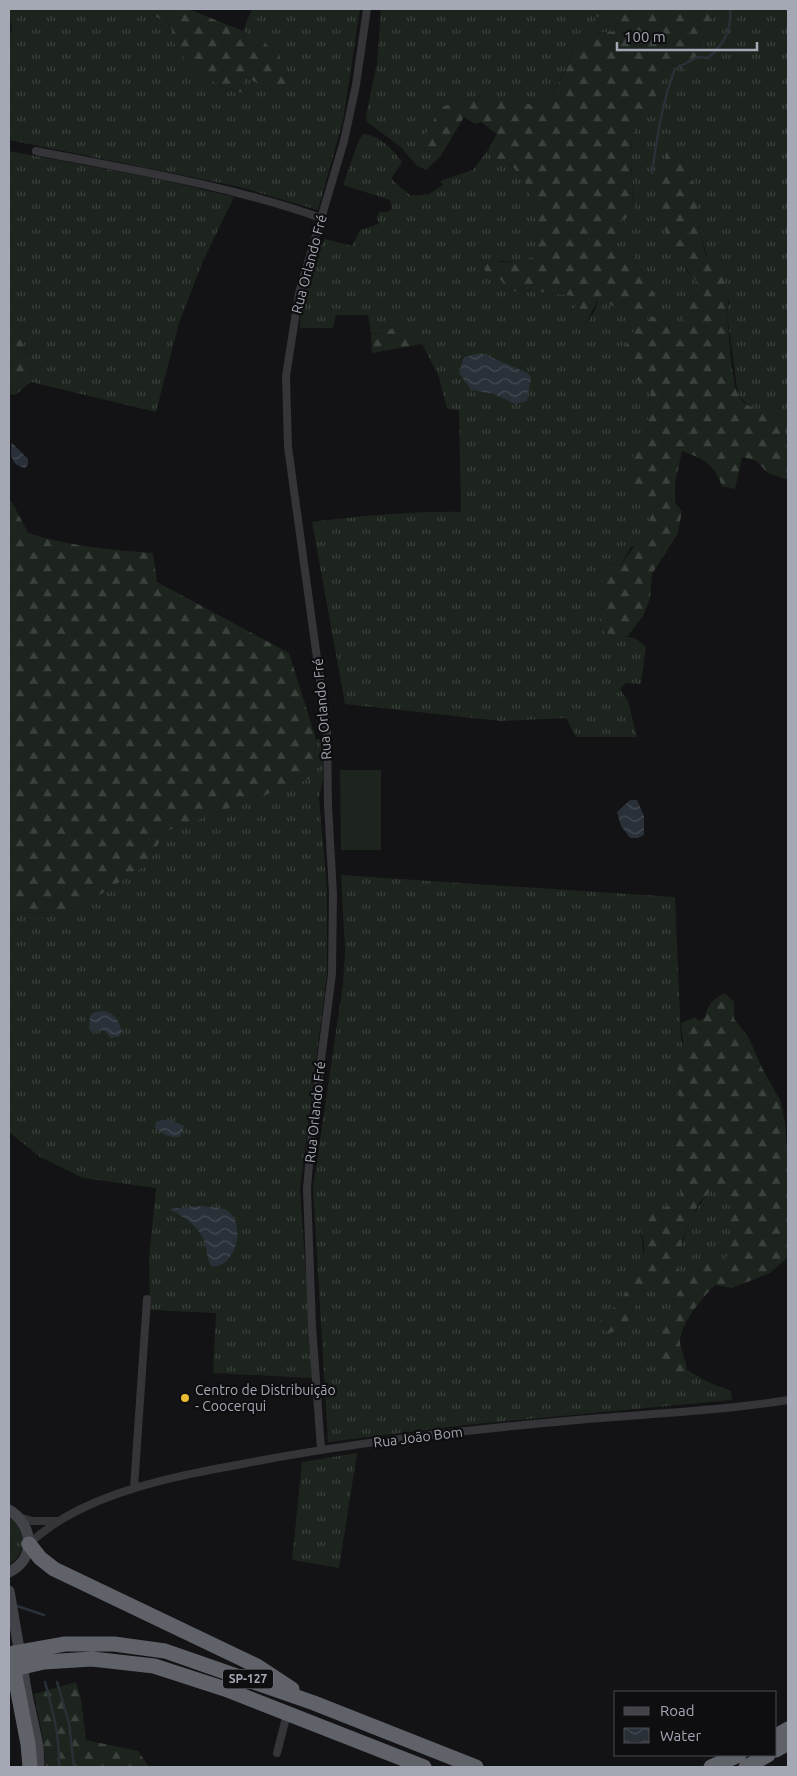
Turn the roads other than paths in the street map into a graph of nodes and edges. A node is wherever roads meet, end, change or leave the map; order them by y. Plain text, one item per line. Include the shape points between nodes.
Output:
1 (367, 9) edge
2 (36, 151) dead end
3 (321, 218) junction
4 (147, 1299) dead end
5 (788, 1400) edge
6 (321, 1449) junction
7 (134, 1488) junction
8 (9, 1510) edge
9 (19, 1517) junction
10 (58, 1521) junction
11 (29, 1544) junction
12 (19, 1565) junction
13 (9, 1572) edge
14 (9, 1582) edge
15 (9, 1596) edge
16 (9, 1644) edge
17 (9, 1654) edge
18 (9, 1670) edge
19 (22, 1696) junction
20 (314, 1703) junction
21 (287, 1714) junction
22 (788, 1728) edge
23 (777, 1735) edge
24 (788, 1743) edge
25 (777, 1749) edge
26 (276, 1753) dead end
27 (737, 1756) edge
28 (766, 1756) edge
29 (30, 1767) edge
30 (39, 1767) edge
31 (424, 1767) edge
32 (476, 1767) edge
33 (711, 1767) edge
34 (746, 1767) edge

1 - 3 street, Rua Orlando Fré via 344,141
2 - 3 street via 232,191 277,202
3 - 6 street, Rua Orlando Fré via 299,293 286,376 288,447 327,731 333,894 332,974 307,1188
4 - 7 street
5 - 6 street, Rua João Bom via 463,1431
6 - 7 street, Rua João Bom
7 - 10 street, Rua João Bom
8 - 9 street
9 - 10 street via 32,1521
9 - 11 street via 28,1532
10 - 11 street
11 - 12 street
11 - 20 highway via 54,1569 257,1666
12 - 13 street
12 - 14 street
15 - 19 street
16 - 19 highway
17 - 20 highway, SP-127 via 66,1644 114,1644 165,1651
18 - 21 highway, SP-127 via 44,1662 92,1659 154,1666
19 - 29 highway
19 - 30 street via 38,1746
20 - 32 highway, SP-127
21 - 26 street
21 - 31 highway, SP-127
22 - 23 highway
24 - 25 highway
27 - 33 highway
28 - 34 highway

